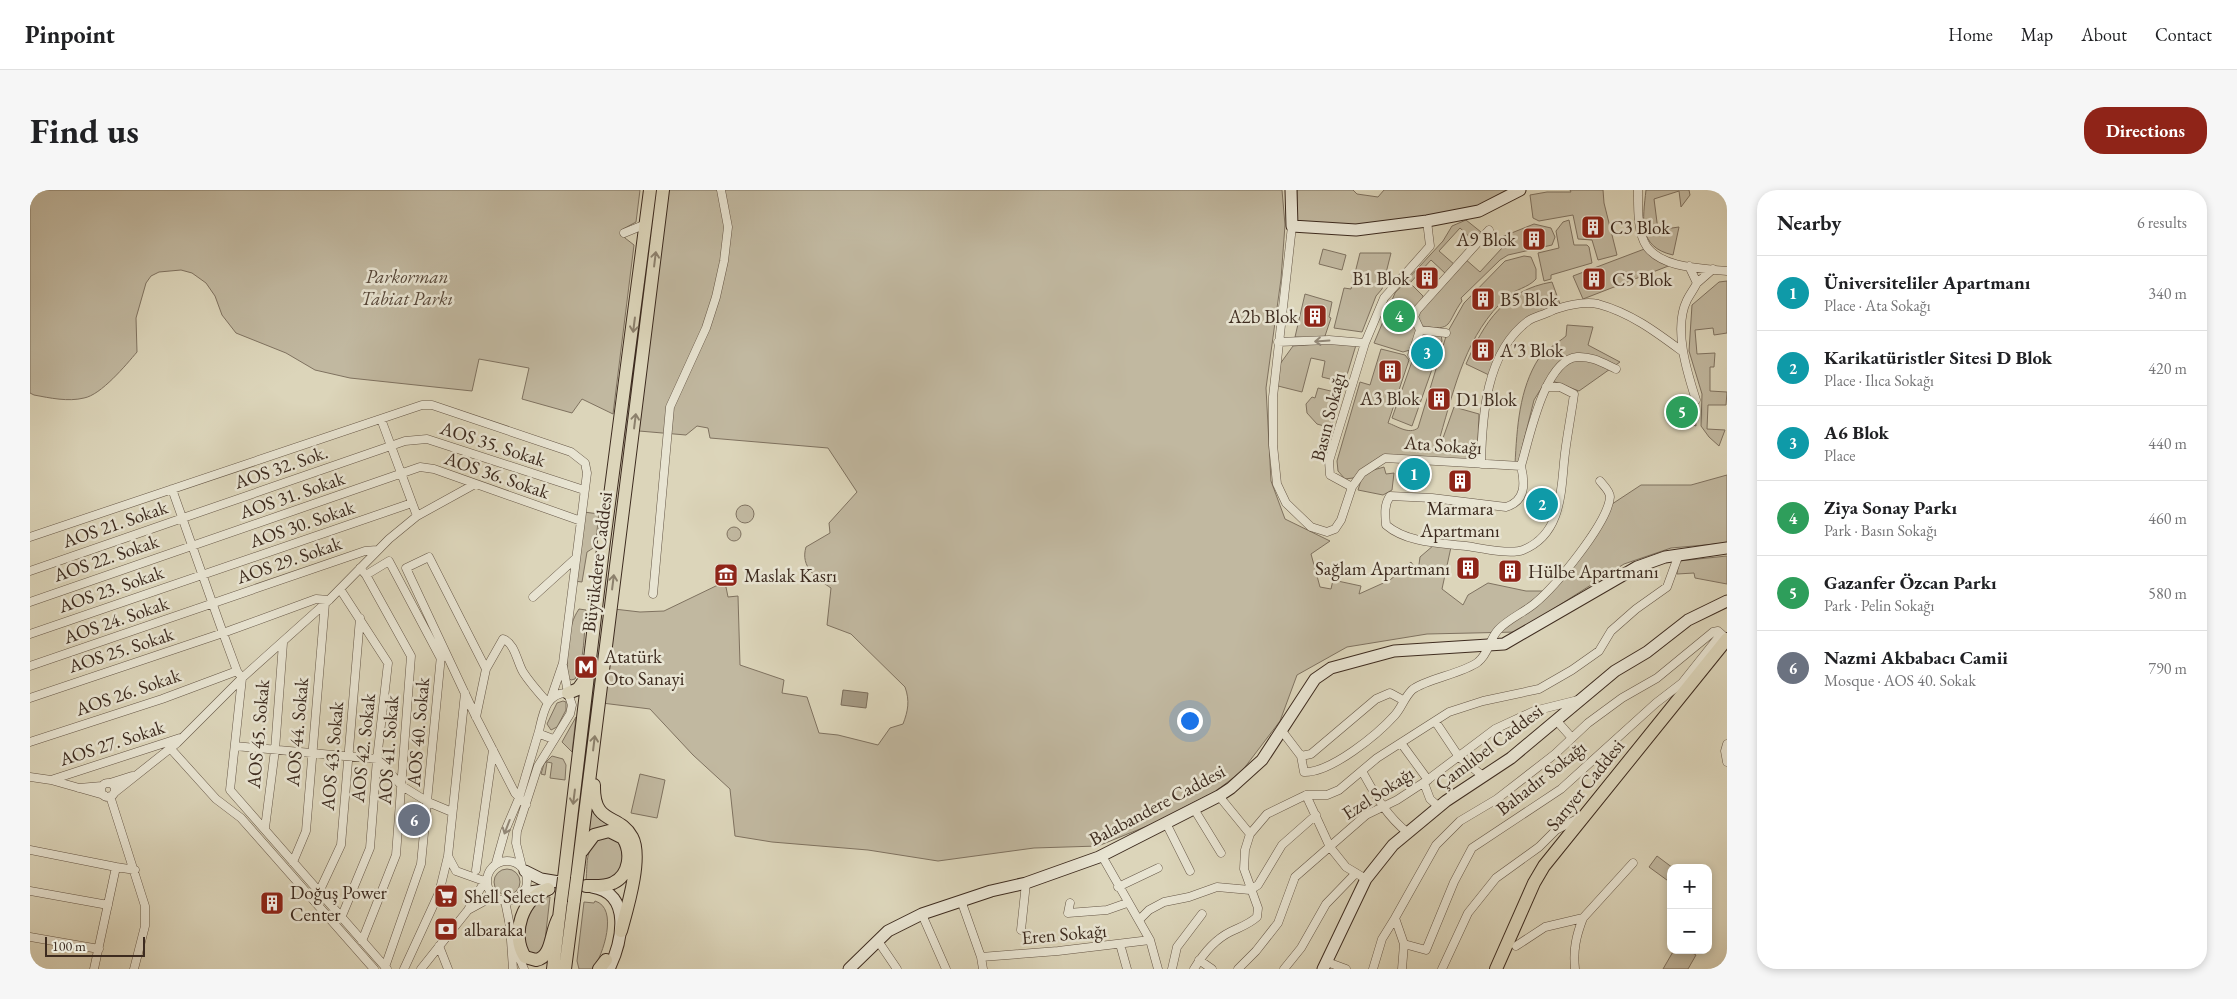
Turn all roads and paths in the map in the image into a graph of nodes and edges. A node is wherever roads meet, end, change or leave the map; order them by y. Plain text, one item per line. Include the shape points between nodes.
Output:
1 (650, 190) edge
2 (663, 190) edge
3 (721, 190) edge
4 (1291, 190) edge
5 (1520, 190) edge
6 (1638, 190) edge
7 (1427, 221) junction
8 (646, 224) junction
9 (1292, 226) junction
10 (1488, 230) dead end
11 (624, 233) dead end
12 (1689, 266) junction
13 (1713, 269) junction
14 (1727, 271) edge
15 (1697, 283) junction
16 (1420, 330) junction
17 (1446, 333) dead end
18 (1278, 342) junction
19 (1366, 343) junction
20 (1683, 352) junction
21 (1412, 355) dead end
22 (1616, 369) dead end
23 (1546, 387) junction
24 (1696, 400) dead end
25 (381, 419) junction
26 (391, 446) junction
27 (616, 458) junction
28 (1481, 464) junction
29 (1520, 466) junction
30 (402, 474) junction
31 (1600, 481) dead end
32 (475, 484) junction
33 (1352, 487) junction
34 (172, 489) junction
35 (584, 490) junction
36 (412, 503) junction
37 (417, 516) junction
38 (621, 516) junction
39 (182, 518) junction
40 (581, 521) junction
41 (30, 537) edge
42 (192, 546) junction
43 (1727, 548) edge
44 (377, 550) junction
45 (1679, 554) junction
46 (576, 558) junction
47 (360, 568) junction
48 (30, 571) edge
49 (366, 575) junction
50 (202, 576) junction
51 (340, 589) junction
52 (653, 594) dead end
53 (533, 597) dead end
54 (1727, 601) edge
55 (30, 602) edge
56 (327, 602) junction
57 (212, 604) junction
58 (360, 618) junction
59 (223, 633) junction
60 (30, 634) edge
61 (1725, 638) edge
62 (283, 643) junction
63 (442, 643) junction
64 (1491, 645) junction
65 (1727, 652) edge
66 (441, 658) junction
67 (562, 662) junction
68 (30, 666) edge
69 (486, 669) junction
70 (237, 671) junction
71 (588, 675) junction
72 (242, 678) junction
73 (465, 692) junction
74 (568, 693) junction
75 (30, 698) edge
76 (1581, 699) junction
77 (550, 700) junction
78 (1403, 700) junction
79 (476, 717) junction
80 (1556, 720) junction
81 (1435, 721) junction
82 (539, 731) junction
83 (1282, 731) junction
84 (183, 737) junction
85 (1572, 738) junction
86 (553, 739) junction
87 (30, 742) edge
88 (1401, 743) junction
89 (1727, 744) edge
90 (235, 746) junction
91 (170, 748) junction
92 (275, 750) junction
93 (493, 750) junction
94 (311, 753) junction
95 (1301, 756) junction
96 (349, 757) junction
97 (1459, 757) junction
98 (377, 759) junction
99 (1727, 762) edge
100 (590, 768) junction
101 (1362, 771) junction
102 (134, 776) junction
103 (1483, 776) junction
104 (30, 777) edge
105 (51, 780) junction
106 (1426, 781) junction
107 (110, 783) junction
108 (102, 786) junction
109 (402, 786) junction
110 (78, 788) junction
111 (109, 795) junction
112 (1306, 795) junction
113 (1219, 796) junction
114 (519, 798) junction
115 (428, 802) junction
116 (526, 806) junction
117 (1439, 807) junction
118 (1382, 808) junction
119 (1194, 809) junction
120 (452, 812) junction
121 (1316, 815) junction
122 (1585, 815) junction
123 (1166, 824) junction
124 (265, 828) junction
125 (1408, 833) junction
126 (1250, 834) junction
127 (1330, 847) junction
128 (1540, 847) junction
129 (30, 850) edge
130 (1221, 852) dead end
131 (1558, 854) junction
132 (448, 856) junction
133 (1102, 856) junction
134 (579, 860) junction
135 (293, 862) junction
136 (1633, 863) dead end
137 (494, 865) junction
138 (116, 867) junction
139 (1158, 868) dead end
140 (523, 869) junction
141 (135, 870) junction
142 (476, 870) junction
143 (456, 871) junction
144 (1190, 872) dead end
145 (465, 874) junction
146 (1361, 876) junction
147 (444, 880) junction
148 (485, 880) junction
149 (576, 881) junction
150 (1026, 883) junction
151 (1118, 887) junction
152 (1008, 888) junction
153 (548, 889) junction
154 (1250, 890) junction
155 (30, 891) edge
156 (319, 892) junction
157 (524, 893) junction
158 (495, 898) junction
159 (568, 900) junction
160 (505, 901) junction
161 (1070, 903) dead end
162 (1128, 904) junction
163 (108, 905) junction
164 (963, 906) junction
165 (468, 910) junction
166 (1202, 914) dead end
167 (923, 916) junction
168 (559, 917) junction
169 (341, 918) junction
170 (1394, 918) junction
171 (1583, 918) junction
172 (1139, 920) junction
173 (510, 926) junction
174 (1021, 930) dead end
175 (621, 931) junction
176 (570, 934) junction
177 (30, 936) edge
178 (1150, 940) junction
179 (362, 941) junction
180 (878, 941) junction
181 (1120, 944) junction
182 (1404, 944) junction
183 (438, 946) junction
184 (1516, 946) junction
185 (99, 949) junction
186 (981, 957) junction
187 (1199, 960) junction
188 (1325, 965) edge
189 (604, 967) edge
190 (854, 967) edge
191 (386, 968) edge
192 (94, 969) edge
193 (134, 969) edge
194 (374, 969) edge
195 (404, 969) edge
196 (421, 969) edge
197 (448, 969) edge
198 (513, 969) edge
199 (524, 969) edge
200 (553, 969) edge
201 (565, 969) edge
202 (573, 969) edge
203 (898, 969) edge
204 (946, 969) edge
205 (982, 969) edge
206 (1127, 969) edge
207 (1158, 969) edge
208 (1172, 969) edge
209 (1194, 969) edge
210 (1212, 969) edge
211 (1238, 969) edge
212 (1284, 969) edge
213 (1346, 969) edge
214 (1373, 969) edge
215 (1402, 969) edge
216 (1442, 969) edge
217 (1496, 969) edge
218 (1505, 969) edge
219 (1575, 969) edge

1 - 8 main road, Büyükdere Caddesi
38 -> 2 main road, Büyükdere Caddesi
3 - 52 street via 728,227 720,279 706,328 670,407
4 - 9 street
5 - 7 street via 1479,211
6 - 12 street via 1640,228 1647,246 1659,256
7 - 9 street via 1356,230
7 - 19 street, Basın Sokağı via 1430,246 1390,290
8 - 11 street
8 -> 27 main road, Büyükdere Caddesi
9 - 18 street, Ata Sokağı
10 - 16 street via 1419,306 1414,317
12 - 13 street
12 - 15 street
13 - 14 street
13 - 15 street
15 - 20 street via 1686,301 1683,314
16 - 17 street
16 - 21 street
19 -> 18 street via 1329,340
18 - 33 street, Ata Sokağı via 1273,445 1277,484 1286,503 1311,527 1327,532 1335,529 1341,520
19 - 33 street, Basın Sokağı via 1329,461 1330,475
20 - 24 street
20 - 28 street via 1630,315 1595,304 1560,307 1529,320 1506,344 1492,377 1482,426
22 - 23 street via 1592,358 1574,357 1560,366
23 - 29 street
23 - 29 street via 1560,387 1574,394 1558,510 1549,529 1537,542 1522,551 1499,551 1409,537 1394,532 1386,525 1386,502 1390,496 1506,507 1513,505 1523,490
25 - 26 street
25 - 34 street
25 - 35 street via 422,405 432,405 571,452 585,462
26 - 30 street
26 - 35 street, AOS 35. Sokak via 427,439
26 - 39 street, AOS 32. Sok.
27 - 38 main road via 622,466
27 - 71 main road, Büyükdere Caddesi
28 - 29 street, Ata Sokağı
28 - 33 street, Ata Sokağı via 1385,458 1362,473
30 - 32 street, AOS 36. Sokak via 426,467
30 - 36 street
30 - 42 street, AOS 31. Sokak
31 - 64 street via 1610,497 1595,531 1562,577 1535,604 1497,631
32 - 37 street
32 - 40 street, AOS 36. Sokak
34 - 39 street
34 - 41 street
35 - 40 street
36 - 37 street
36 - 50 street, AOS 30. Sokak
37 - 44 street
100 -> 38 main road, Büyükdere Caddesi
39 - 42 street
39 - 48 street, AOS 21. Sokak
40 - 46 street
42 - 50 street
42 - 55 street, AOS 22. Sokak
43 - 45 street, Balabandere Caddesi
44 - 47 street
44 - 57 street, AOS 29. Sokak
45 - 64 street, Balabandere Caddesi via 1637,567 1512,641
45 - 81 street via 1667,587 1612,631 1599,651 1572,670 1539,689 1483,701 1449,712
46 - 53 street
46 - 67 street
47 - 49 street, AOS 41. Sokak
47 - 51 street
49 - 66 street via 389,561
49 - 109 street, AOS 41. Sokak via 411,656
50 - 57 street
50 - 60 street, AOS 23. Sokak
51 - 56 street
51 - 58 street, AOS 42. Sokak
54 - 76 street, Çamlıbel Caddesi via 1688,620
56 - 59 street, AOS 25. Sokak via 316,599
56 - 62 street
56 - 94 street, AOS 44. Sokak
57 - 59 street
57 - 68 street, AOS 24. Sokak
58 - 96 street, AOS 43. Sokak
58 - 98 street, AOS 42. Sokak via 388,663
59 - 70 street
59 - 75 street, AOS 25. Sokak
61 - 85 street via 1718,631 1713,632 1657,678 1622,698
61 - 122 main road, Sarıyer Caddesi
61 - 182 street, Bahadır Sokağı via 1682,683 1560,789 1472,848 1426,950
62 - 72 street
62 - 92 street, AOS 45. Sokak
63 - 66 street, AOS 40. Sokak
63 - 69 street via 406,568 429,557
63 - 73 street
64 - 78 street via 1476,663 1414,689
64 - 83 street, Balabandere Caddesi via 1394,651 1331,668 1315,678
65 - 131 main road, Sarıyer Caddesi
66 - 115 street, AOS 40. Sokak
67 - 74 street
67 - 77 street
69 - 77 street via 503,639 507,640 524,673
69 - 79 street
70 - 72 street
70 - 87 street, AOS 26. Sokak
71 - 74 main road via 578,689
71 -> 149 main road, Büyükdere Caddesi
72 - 84 street
72 - 90 street
73 - 79 street
73 - 120 street
74 - 77 street
74 - 86 street via 572,705 570,714
76 - 80 street, Çamlıbel Caddesi
76 - 97 street, Ezel Sokağı via 1534,711 1495,729
77 - 82 street
78 - 95 street via 1390,693 1376,699 1311,754
78 - 95 street via 1397,713 1368,742 1325,767 1312,773 1304,772
79 - 93 street
80 - 85 street
80 - 103 street, Çamlıbel Caddesi via 1511,758
81 - 88 street
81 - 97 street
82 - 86 street
82 - 114 street
83 - 95 street
83 - 113 street, Balabandere Caddesi via 1262,760
84 - 91 street
84 - 105 street, AOS 27. Sokak
85 - 170 street via 1497,799 1460,821 1436,845
86 - 116 street via 538,766
88 - 101 street
88 - 106 street
89 - 99 street
90 - 92 street
90 - 124 street via 230,790
91 - 102 street
91 - 194 street via 216,799 241,818
92 - 94 street
92 - 124 street, AOS 45. Sokak
93 - 114 street
93 - 142 street
94 - 96 street
94 - 135 street, AOS 44. Sokak via 306,831
96 - 98 street
96 - 156 street, AOS 43. Sokak via 341,845
97 - 103 street
97 - 106 street, Ezel Sokağı
98 - 109 street
98 - 169 street, AOS 42. Sokak via 370,848
100 - 134 main road, Büyükdere Caddesi
100 - 175 main road via 598,807 606,818 620,824 629,833 635,847 635,863
101 - 112 street via 1340,790 1327,795
101 - 118 street
102 - 107 street
102 - 111 street
103 - 117 street, Çamlıbel Caddesi
104 - 105 street
105 - 110 street
106 - 117 street via 1430,800
106 - 118 street, Ezel Sokağı
107 - 108 street
107 - 111 street via 114,786
108 - 110 street
108 - 111 street via 101,791
109 - 115 street
109 - 179 street, AOS 41. Sokak via 396,856
110 - 111 street
111 - 141 street
112 - 121 street
112 - 126 street via 1267,814
113 - 119 street, Balabandere Caddesi
113 - 126 street
114 - 116 street
114 -> 137 street
115 - 120 street
115 - 191 street, AOS 40. Sokak via 421,864
116 - 140 street via 516,843
117 - 125 street, Çamlıbel Caddesi
118 - 125 street
118 - 127 street, Ezel Sokağı via 1366,815
119 - 123 street, Balabandere Caddesi
119 - 130 street
120 - 132 street
121 - 127 street
121 - 154 street via 1282,845 1258,885
122 - 128 street via 1556,830
122 - 131 main road, Sarıyer Caddesi
123 - 133 street, Balabandere Caddesi
123 - 144 street
124 - 135 street
125 - 146 street, Çamlıbel Caddesi
126 - 154 street via 1244,869
127 - 146 street via 1346,867
127 - 211 street, Ezel Sokağı via 1295,877 1278,923
128 - 131 street
128 - 216 street via 1496,878 1468,913
129 - 138 street
131 - 184 main road, Sarıyer Caddesi
131 - 217 main road, Sarıyer Caddesi via 1534,883
132 - 143 street
132 - 147 street
133 - 150 street, Balabandere Caddesi
133 - 151 street
134 - 149 main road, Büyükdere Caddesi
134 - 149 main road via 586,842 603,831 616,833 626,843 629,856 621,877 607,885
135 - 156 street
136 - 171 street
137 - 140 street via 512,861
137 - 142 street
137 - 148 street
138 - 141 street
138 - 163 street
139 - 151 street
140 - 149 street via 553,882
140 - 157 street via 527,882
141 - 193 street via 145,906 146,926
142 - 145 street
143 - 145 street
143 - 147 street
145 - 148 street
146 - 188 street, Çamlıbel Caddesi
146 - 212 street via 1326,904 1302,948
147 - 195 street
148 - 158 street
148 - 165 street
149 - 159 main road, Büyükdere Caddesi, bridge
149 - 175 street via 603,890 615,899 621,916
150 - 152 street, Balabandere Caddesi
150 - 174 street
151 - 162 street
152 - 164 street
152 - 167 street
153 - 157 street
153 - 168 main road via 536,894 524,911 519,932 520,947 525,957 536,960 544,957
153 - 189 street via 591,893 609,903 614,931
154 - 172 street via 1217,887 1164,902
154 - 187 street via 1258,908 1257,917 1247,926 1214,942
155 - 163 street
156 - 169 street
157 - 160 street
158 - 160 street
158 - 165 street via 482,901
159 - 168 main road, Büyükdere Caddesi
159 - 176 main road, Büyükdere Caddesi
160 - 173 street
161 - 162 street via 1068,913 1107,910
162 - 172 street
163 - 185 street
164 - 167 street
164 - 186 street
165 - 183 street
166 - 208 street via 1178,947
167 - 180 street
167 - 204 street
168 - 200 main road, Büyükdere Caddesi
169 - 179 street
170 - 182 street
170 - 214 street via 1382,939
171 - 184 street via 1545,927
171 - 219 street via 1575,937
172 - 178 street
173 - 198 street
173 - 199 street via 516,953
175 - 189 street
176 - 201 main road, Büyükdere Caddesi
176 - 202 main road
177 - 185 street
178 - 181 street, Eren Sokağı
178 - 207 street
179 - 191 street
180 - 190 street
180 - 203 street
181 - 186 street, Eren Sokağı
181 - 206 street
182 - 215 street
183 - 196 street
183 - 197 street
184 - 218 main road, Sarıyer Caddesi
185 - 192 street
186 - 205 street
187 - 209 street
187 - 210 street
188 - 213 street

